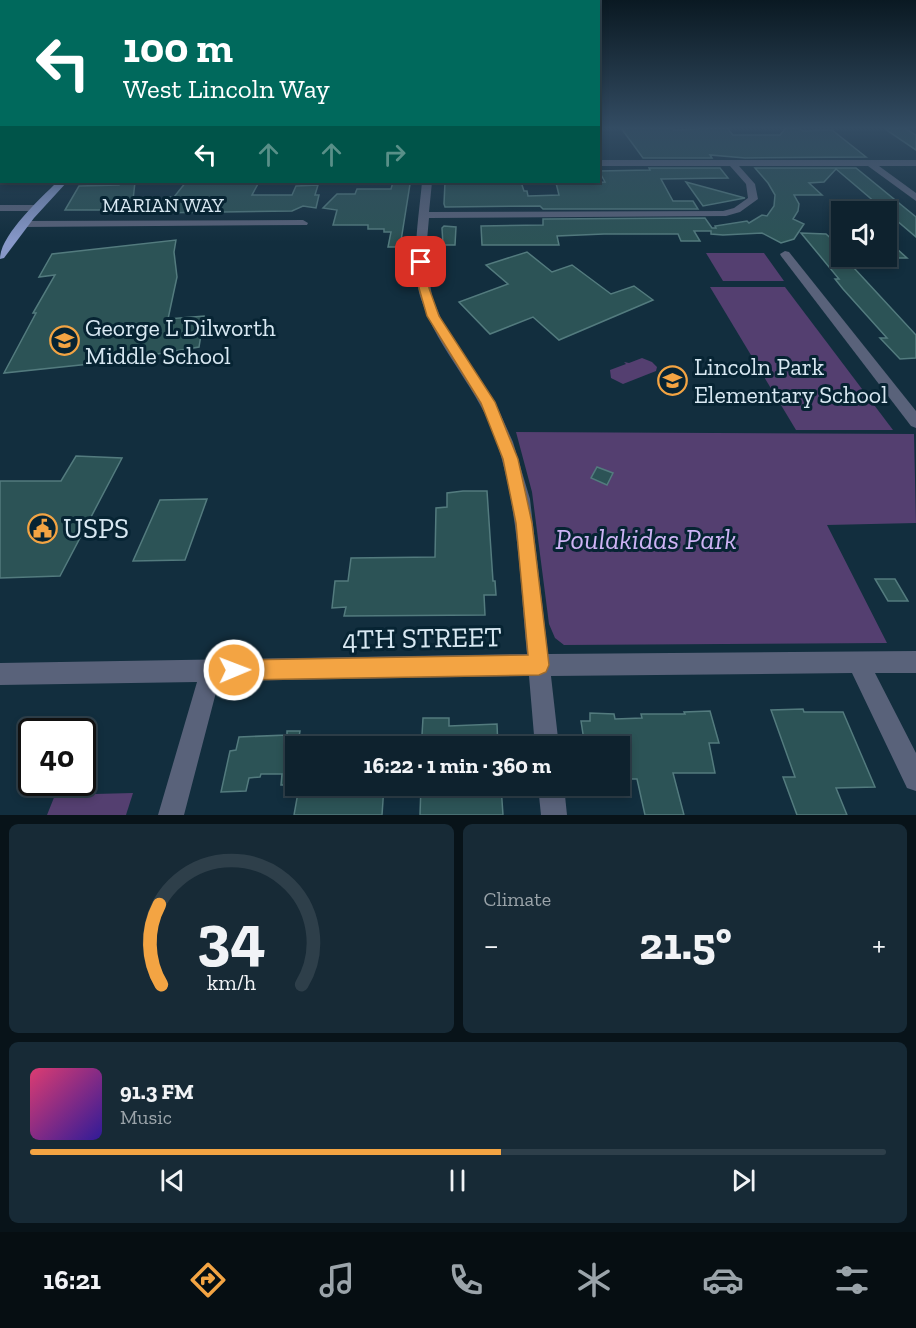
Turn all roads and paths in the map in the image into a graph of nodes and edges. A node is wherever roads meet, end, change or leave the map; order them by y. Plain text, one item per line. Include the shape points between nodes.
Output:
1 (735, 166) edge
2 (874, 166) edge
3 (62, 183) edge
4 (427, 183) edge
5 (916, 198) edge
6 (0, 208) edge
7 (37, 208) junction
8 (424, 215) junction
9 (303, 223) dead end
10 (23, 224) junction
11 (785, 254) dead end
12 (0, 256) edge
13 (916, 422) edge
14 (858, 662) junction
15 (916, 662) edge
16 (539, 665) junction
17 (211, 670) junction
18 (0, 674) edge
19 (546, 736) edge
20 (916, 779) edge
21 (552, 796) edge
22 (171, 815) edge
23 (554, 815) edge

1 - 8 street via 751,185 753,199 723,214
2 - 5 street
3 - 7 main road
4 - 8 street
6 - 7 street
7 - 10 main road
8 - 16 street via 421,262 429,306 488,402 516,479
9 - 10 street, MARIAN WAY
10 - 12 main road
11 - 13 street
14 - 15 street, 4TH STREET
14 - 16 street, 4TH STREET
14 - 20 street
16 - 17 street, 4TH STREET
16 - 19 street
17 - 18 street, 4TH STREET
17 - 22 street
21 - 23 street

